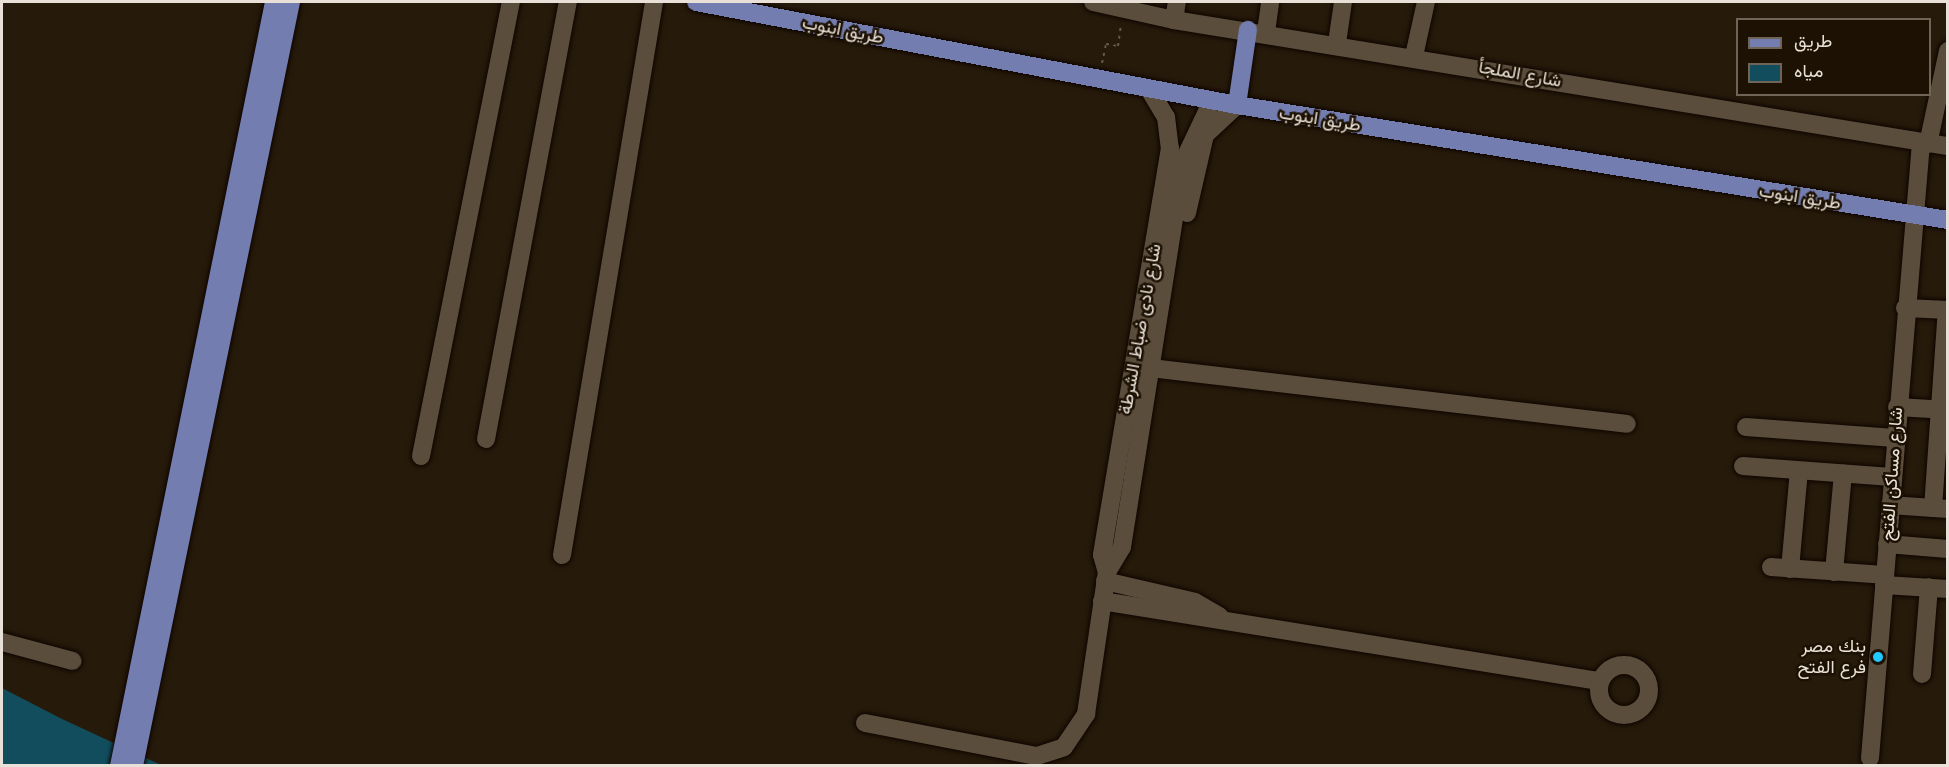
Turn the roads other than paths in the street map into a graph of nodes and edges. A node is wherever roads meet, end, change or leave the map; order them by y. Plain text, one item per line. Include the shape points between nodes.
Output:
1 (274, 2) edge
2 (291, 2) edge
3 (511, 2) edge
4 (568, 2) edge
5 (654, 2) edge
6 (696, 2) edge
7 (1102, 2) edge
8 (1177, 2) edge
9 (1270, 2) edge
10 (1343, 2) edge
11 (1426, 2) edge
12 (1128, 10) edge
13 (1174, 20) junction
14 (1254, 34) junction
15 (1337, 43) junction
16 (1947, 51) edge
17 (1414, 56) junction
18 (1149, 89) junction
19 (1212, 101) junction
20 (1238, 105) junction
21 (1923, 146) junction
22 (1947, 146) edge
23 (1170, 192) junction
24 (1912, 215) junction
25 (1947, 220) edge
26 (1172, 232) junction
27 (1905, 308) junction
28 (1947, 310) edge
29 (1151, 368) junction
30 (1897, 407) junction
31 (1944, 410) edge
32 (1627, 424) dead end
33 (1746, 427) dead end
34 (1895, 438) junction
35 (486, 439) dead end
36 (421, 456) dead end
37 (1743, 466) dead end
38 (1799, 470) junction
39 (1843, 473) junction
40 (1892, 477) junction
41 (1890, 505) junction
42 (1940, 509) edge
43 (1887, 544) junction
44 (1947, 549) edge
45 (562, 555) dead end
46 (1771, 567) dead end
47 (1790, 569) junction
48 (1834, 572) junction
49 (1106, 577) junction
50 (1884, 580) junction
51 (1929, 587) junction
52 (1947, 589) edge
53 (1102, 601) junction
54 (1219, 616) junction
55 (153, 627) junction
56 (2, 642) edge
57 (73, 661) dead end
58 (1922, 674) dead end
59 (1598, 681) dead end
60 (865, 723) dead end
61 (1870, 758) dead end
62 (119, 765) edge
63 (134, 765) edge

1 - 55 main road
2 - 55 main road
3 - 36 street
4 - 35 street
5 - 45 street
6 - 18 main road, طريق ابنوب
7 - 12 street, شارع الملجأ
8 - 13 street
9 - 14 street
10 - 15 street
11 - 17 street
12 - 13 street, شارع الملجأ
13 - 14 street, شارع الملجأ
14 - 15 street, شارع الملجأ
14 - 20 main road
15 - 17 street, شارع الملجأ
16 - 21 street, شارع مساكن الفتح
17 - 21 street, شارع الملجأ
18 - 19 main road, طريق ابنوب
18 - 23 street, شارع نادى ضباط الشرطة via 1169,127
19 - 20 main road, طريق ابنوب
19 - 23 street, شارع نادى ضباط الشرطة via 1190,139
20 - 24 main road, طريق ابنوب
20 - 26 street via 1205,135 1184,228
21 - 22 street, شارع الملجأ
21 - 24 street, شارع مساكن الفتح
23 - 26 street, شارع نادى ضباط الشرطة
23 - 49 street, شارع نادى ضباط الشرطة via 1102,555
24 - 25 main road, طريق ابنوب
24 - 27 street, شارع مساكن الفتح
26 - 29 street, شارع نادى ضباط الشرطة
27 - 28 street
27 - 30 street, شارع مساكن الفتح
28 - 31 street
29 - 32 street
29 - 49 street, شارع نادى ضباط الشرطة via 1122,547
30 - 31 street
30 - 34 street, شارع مساكن الفتح
31 - 42 street
33 - 34 street
34 - 40 street, شارع مساكن الفتح
37 - 38 street
38 - 39 street
38 - 47 street
39 - 40 street
39 - 48 street
40 - 41 street, شارع مساكن الفتح
41 - 42 street
41 - 43 street, شارع مساكن الفتح
43 - 44 street
43 - 50 street, شارع مساكن الفتح
46 - 47 street
47 - 48 street
48 - 50 street
49 - 53 street, شارع نادى ضباط الشرطة
49 - 54 street via 1195,602
50 - 51 street
50 - 61 street, شارع مساكن الفتح
51 - 52 street
51 - 58 street
53 - 54 street via 1191,618
53 - 60 street, شارع نادى ضباط الشرطة via 1083,724 1055,752 1037,756
54 - 59 street
55 - 62 main road
55 - 63 main road
56 - 57 street

